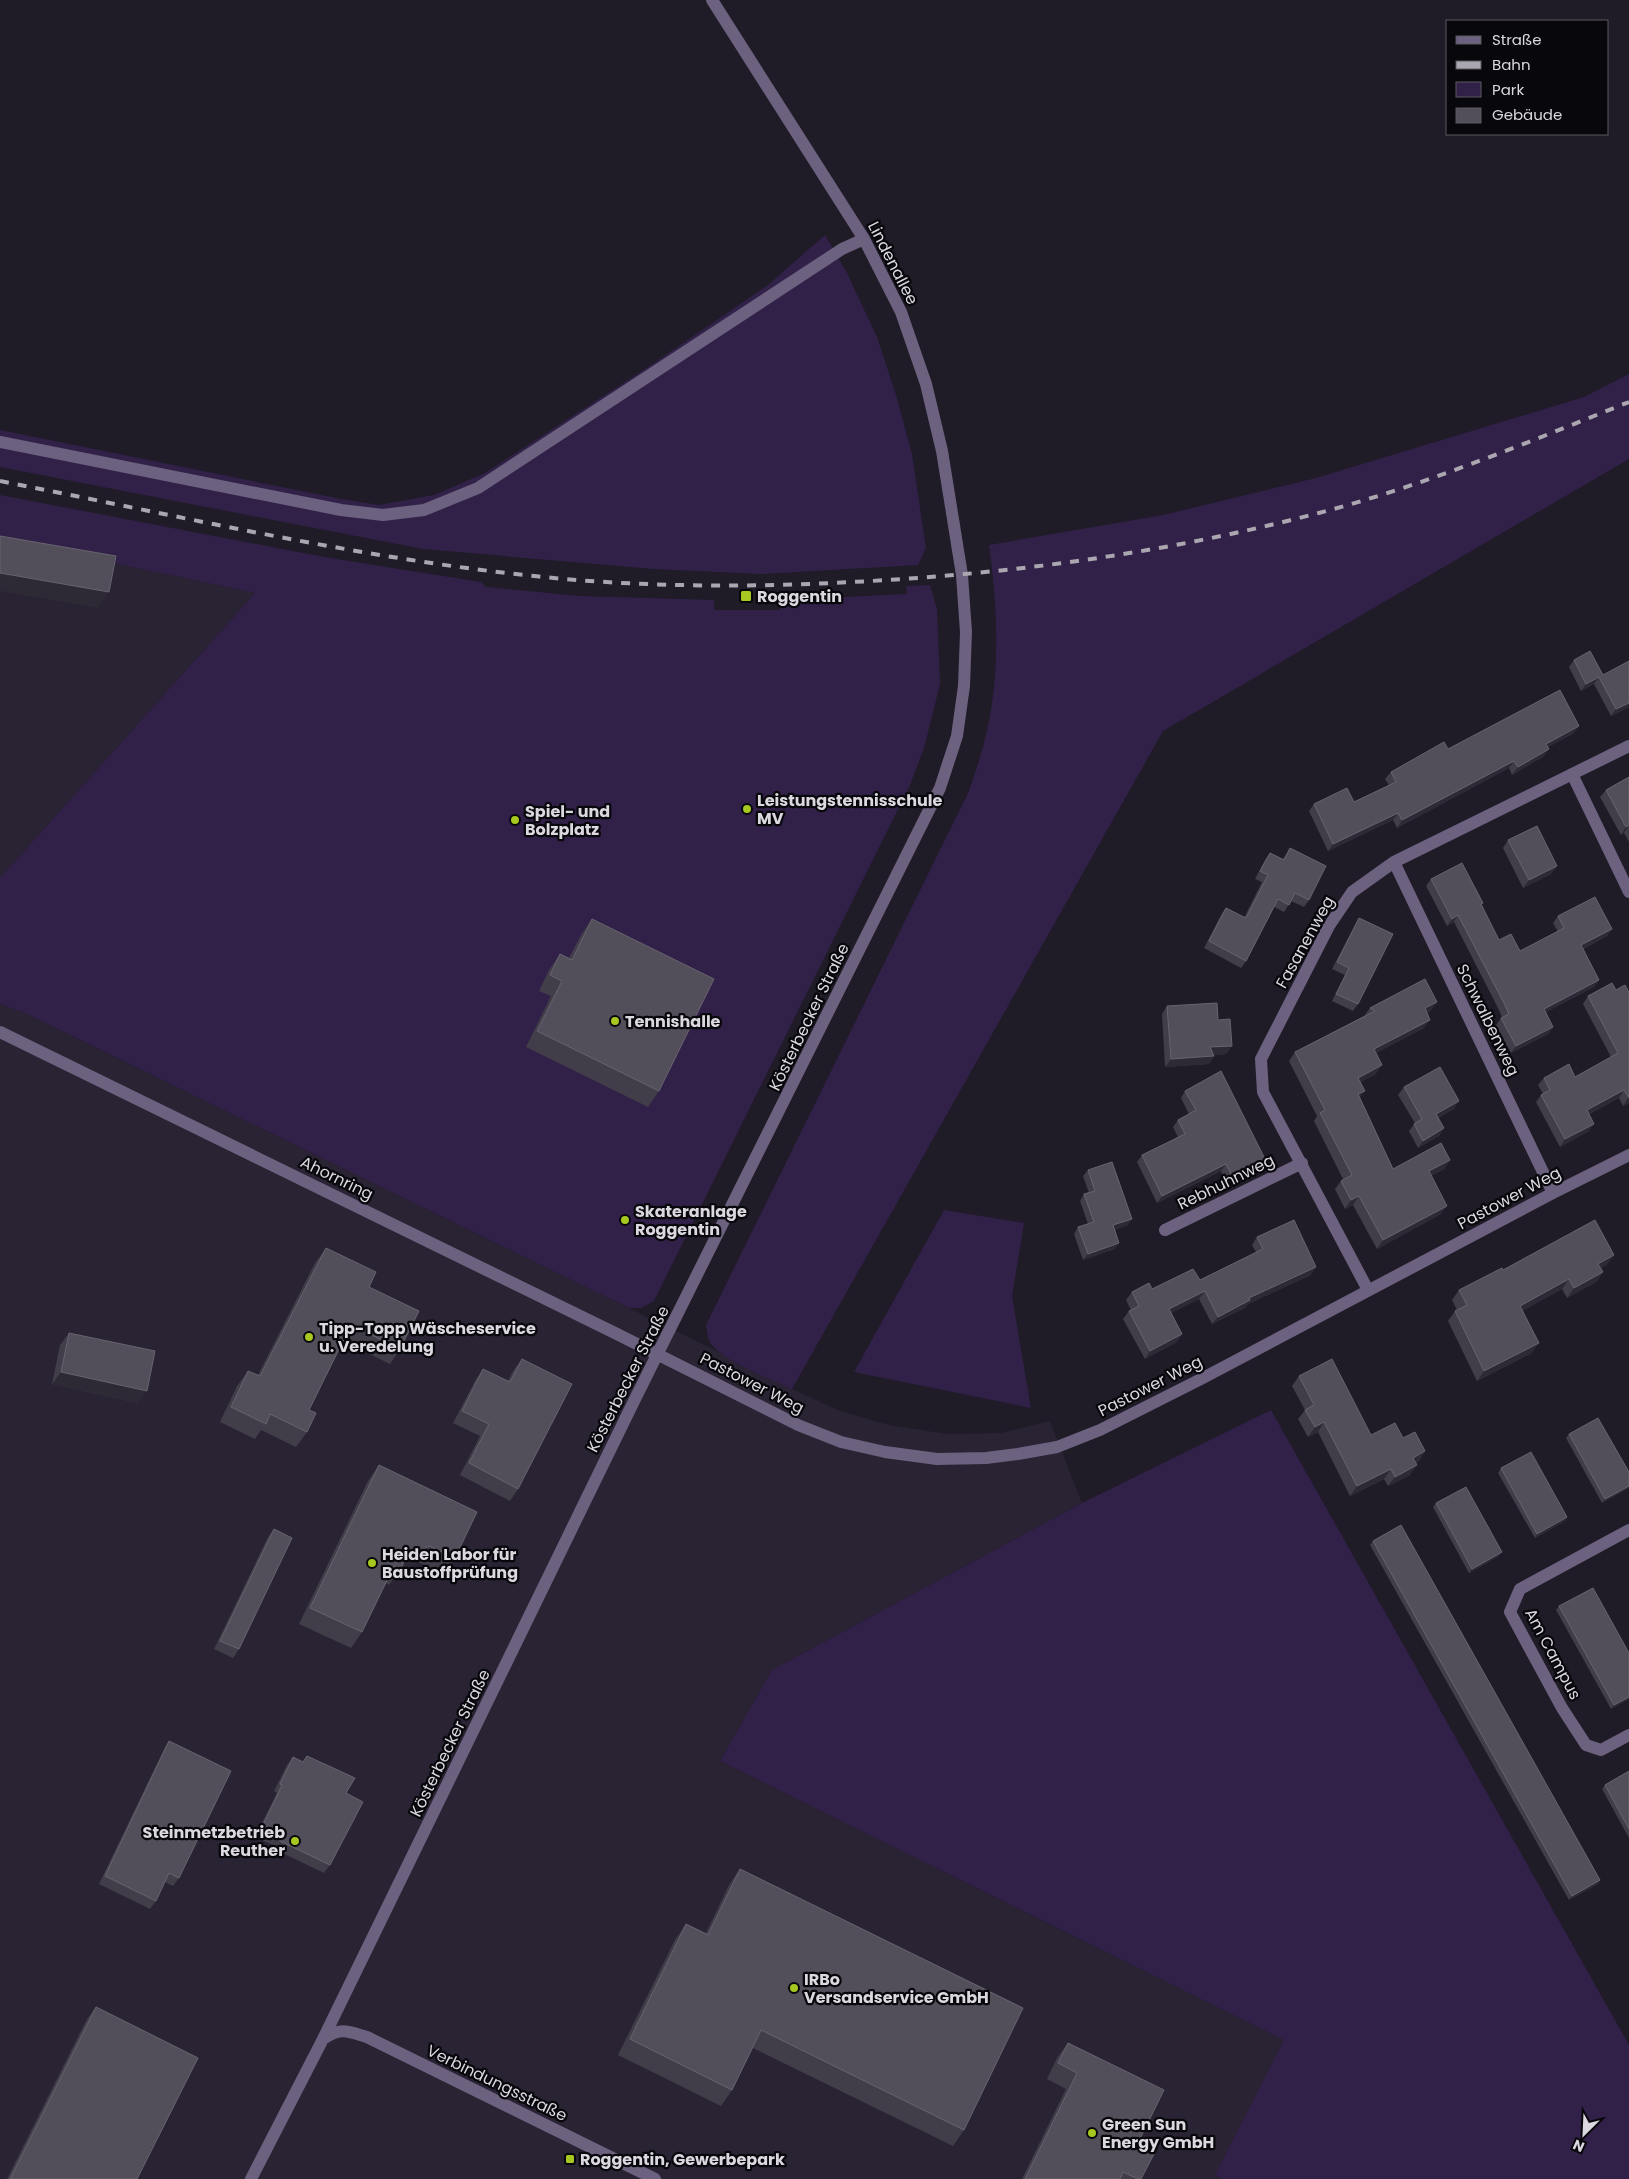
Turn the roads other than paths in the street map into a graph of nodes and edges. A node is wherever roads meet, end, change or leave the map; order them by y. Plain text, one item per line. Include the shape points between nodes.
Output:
1 (712, 0) edge
2 (864, 239) junction
3 (0, 442) edge
4 (962, 575) joint
5 (1629, 746) edge
6 (1572, 774) junction
7 (1394, 862) junction
8 (1629, 892) edge
9 (0, 1032) edge
10 (1629, 1154) edge
11 (1302, 1163) junction
12 (1553, 1192) junction
13 (1165, 1230) dead end
14 (1368, 1290) junction
15 (658, 1355) junction
16 (1629, 1530) edge
17 (1629, 1735) edge
18 (323, 2039) junction
19 (251, 2179) edge
20 (655, 2179) edge

1 - 2 street, Lindenallee
2 - 3 street via 842,249 478,488 424,510 383,515 341,510
2 - 4 street, Lindenallee via 900,312 926,384 942,451
4 - 15 street, Kösterbecker Straße via 966,632 964,686 957,736 940,788
5 - 6 street, Fasanenweg
6 - 7 street, Fasanenweg
6 - 8 street
7 - 11 street, Fasanenweg via 1352,892 1333,919 1261,1059 1263,1092
7 - 12 street, Schwalbenweg
9 - 15 street, Ahornring
10 - 12 street, Pastower Weg
11 - 13 street, Rebhuhnweg
11 - 14 street, Fasanenweg
12 - 14 street, Pastower Weg
14 - 15 street, Pastower Weg via 1100,1430 1057,1446 986,1458 937,1459 841,1442 798,1425
15 - 18 street, Kösterbecker Straße
16 - 17 street, Am Campus via 1520,1589 1510,1612 1586,1746 1601,1750
18 - 19 street, Kösterbecker Straße
18 - 20 street, Verbindungsstraße via 336,2030 367,2037

